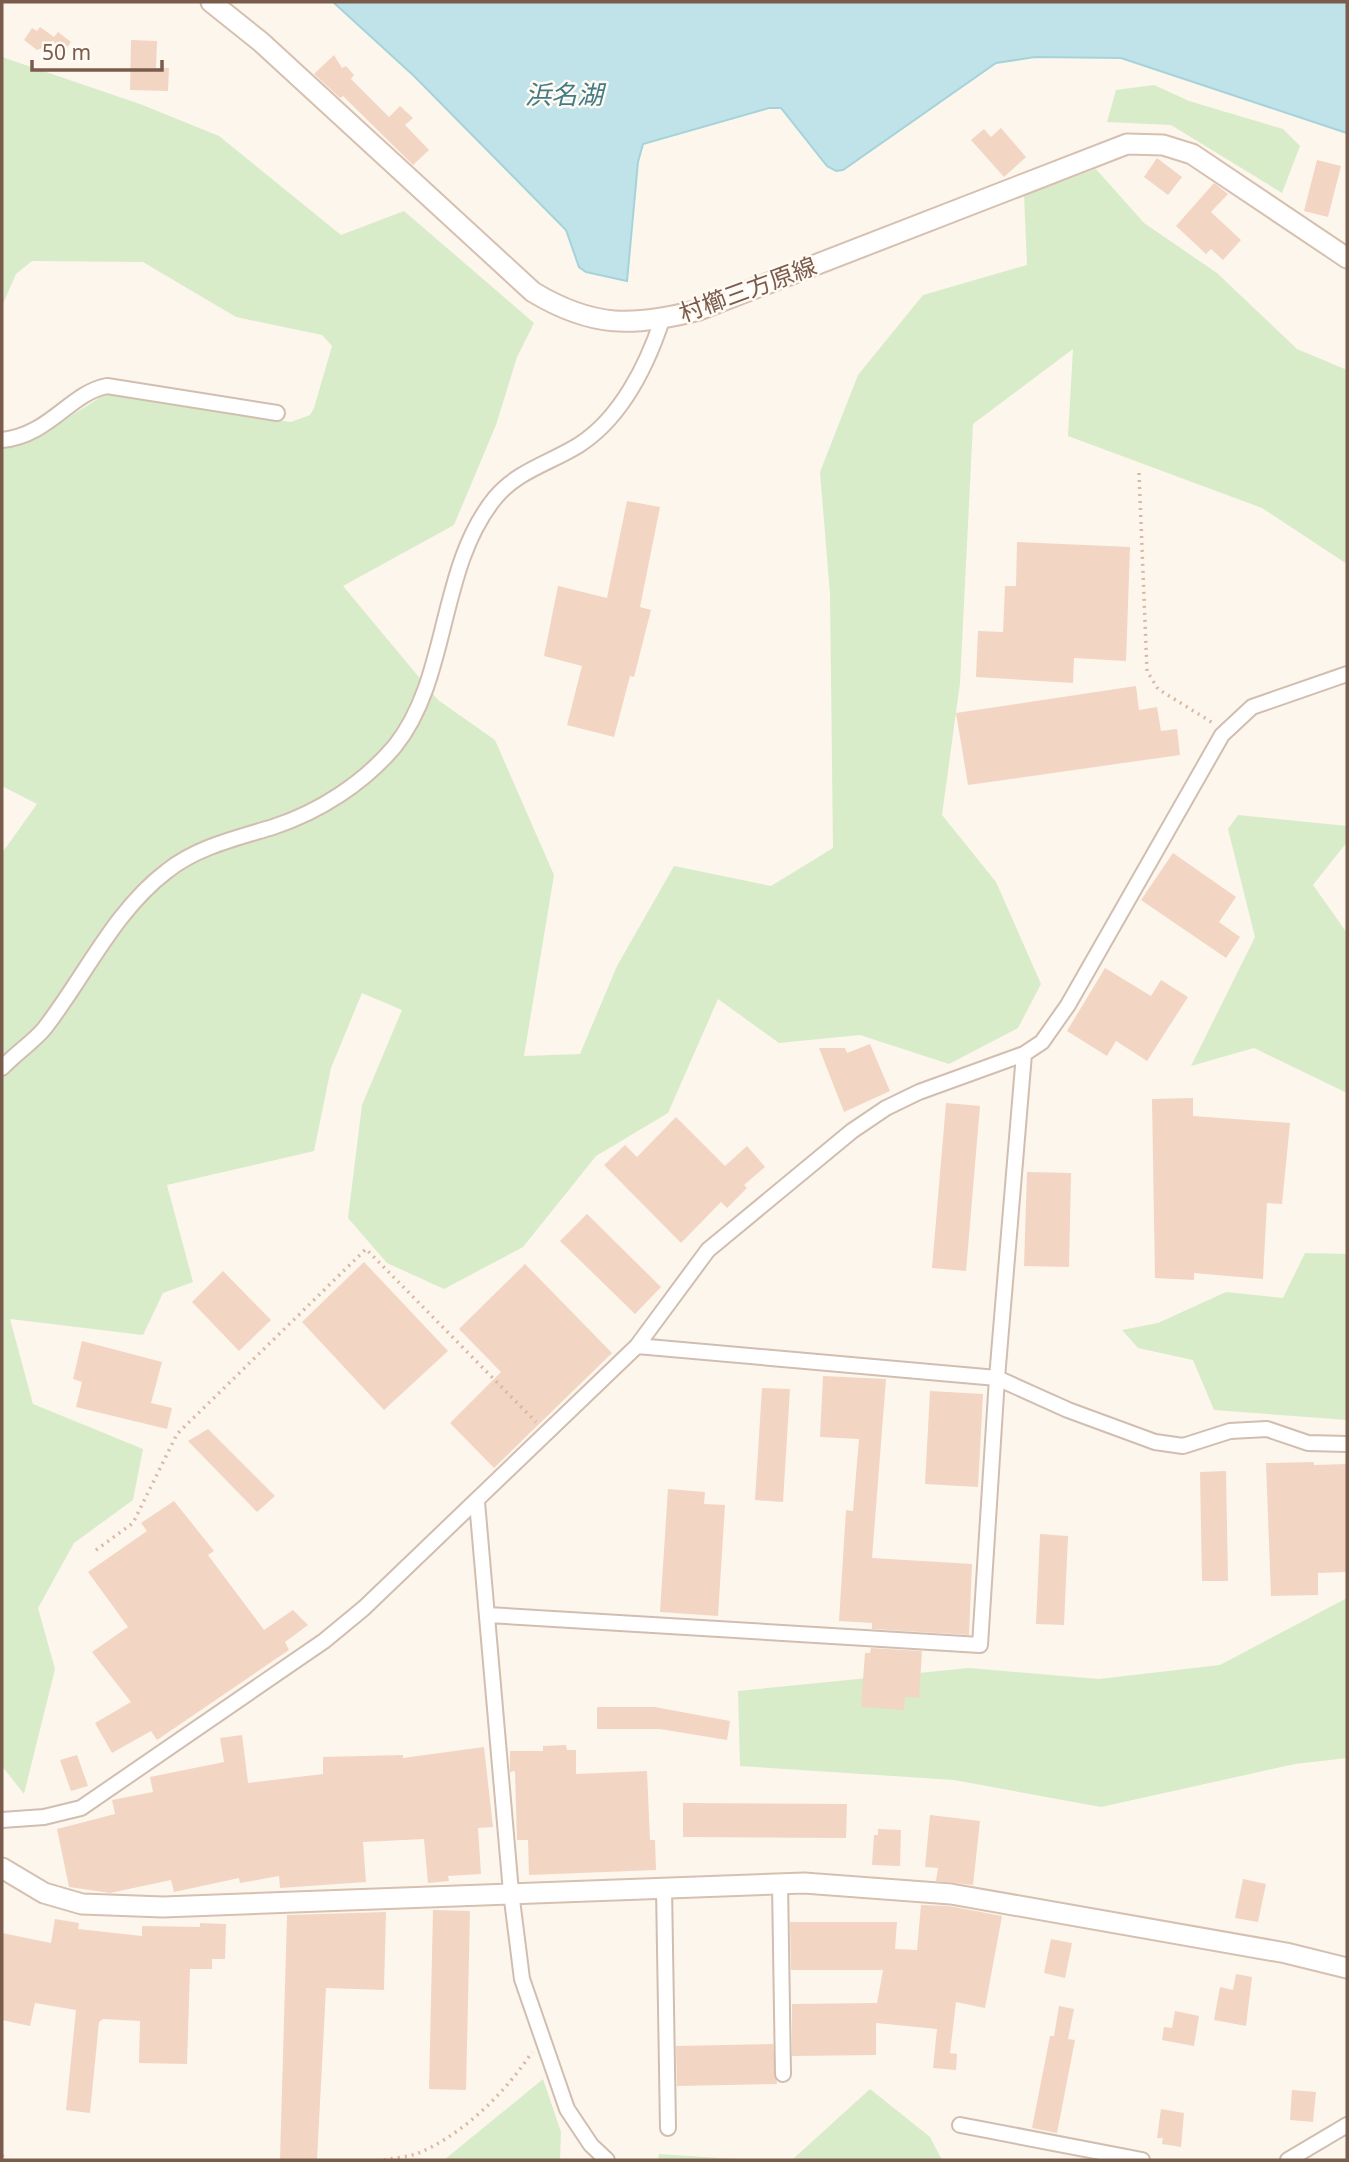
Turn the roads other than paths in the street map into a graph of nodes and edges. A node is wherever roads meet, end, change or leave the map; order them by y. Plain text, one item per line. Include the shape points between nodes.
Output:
1 (211, 2) edge
2 (1347, 258) edge
3 (662, 320) junction
4 (277, 413) dead end
5 (2, 440) edge
6 (1347, 674) edge
7 (1024, 1054) junction
8 (2, 1068) edge
9 (637, 1346) junction
10 (997, 1378) junction
11 (1347, 1444) edge
12 (477, 1502) junction
13 (488, 1615) junction
14 (2, 1820) edge
15 (2, 1868) edge
16 (780, 1883) junction
17 (664, 1888) junction
18 (511, 1892) junction
19 (1347, 1968) edge
20 (783, 2074) dead end
21 (960, 2125) dead end
22 (1347, 2125) edge
23 (668, 2128) dead end
24 (607, 2160) edge
25 (1142, 2160) edge
26 (1288, 2160) edge

1 - 3 street, 村櫛三方原線 via 261,42 533,292 585,318 613,323
2 - 3 street, 村櫛三方原線 via 1192,154 1163,145 1127,144 784,278
3 - 8 street via 644,368 602,425 579,444 511,481 483,516 456,578 418,708 386,756 349,787 298,818 204,850 167,870 132,905 43,1030
4 - 5 street via 107,386 30,434
6 - 7 street via 1252,707 1227,731 1068,1005 1042,1042
7 - 9 street via 919,1092 852,1131 708,1250
7 - 10 street
9 - 10 street
9 - 12 street
10 - 11 street via 1156,1442 1183,1446 1230,1431 1267,1429 1308,1443
10 - 13 street via 980,1644
12 - 13 street
12 - 14 street via 324,1641 81,1808
13 - 18 street
15 - 18 street via 44,1893 109,1905 163,1907
16 - 17 street
16 - 19 street via 951,1895 1286,1953
16 - 20 street
17 - 18 street
17 - 23 street
18 - 24 street via 522,1979 541,2038 567,2109
21 - 25 street
22 - 26 street

